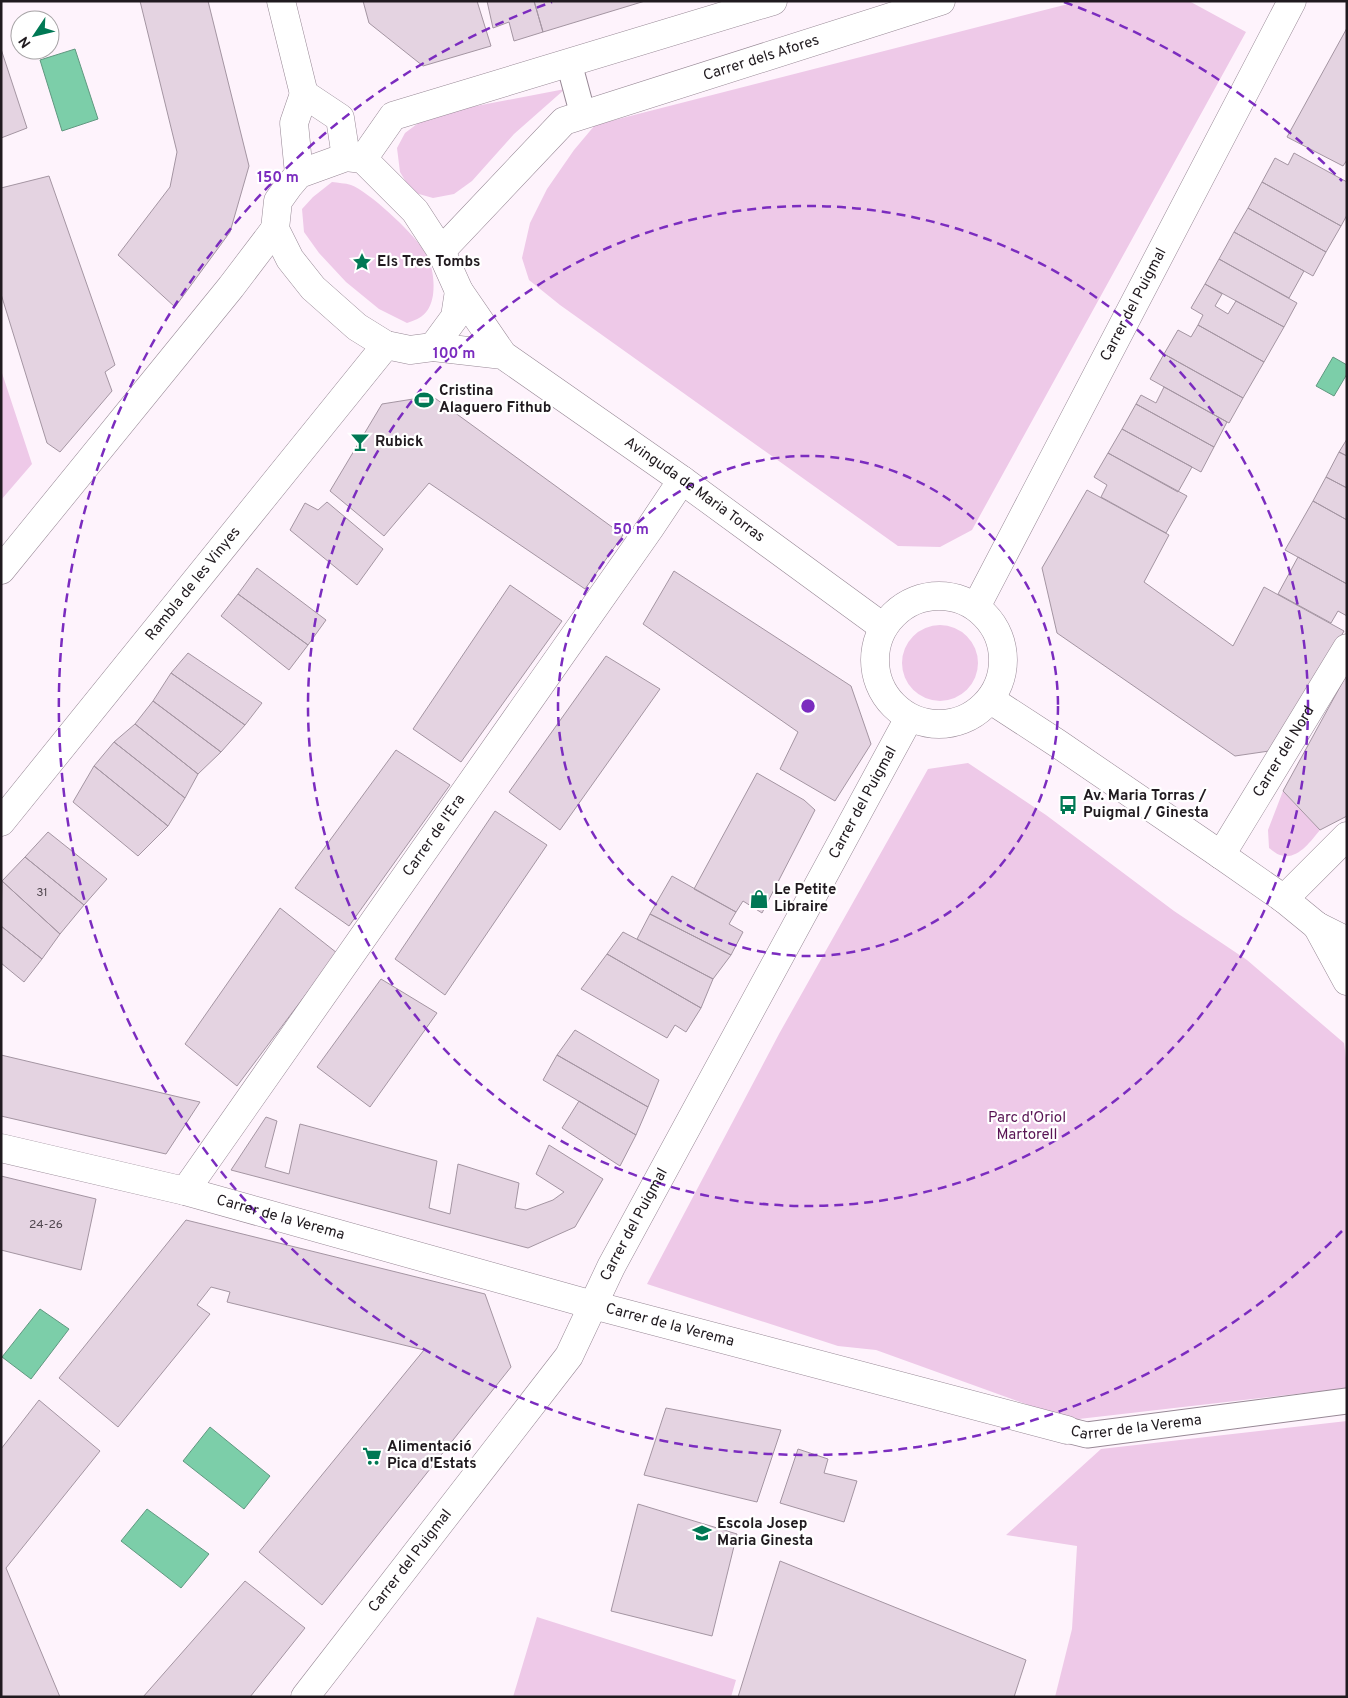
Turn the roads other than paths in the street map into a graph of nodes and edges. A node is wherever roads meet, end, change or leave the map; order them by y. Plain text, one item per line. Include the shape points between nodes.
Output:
1 (281, 1) edge
2 (773, 1) edge
3 (941, 1) edge
4 (1292, 1) edge
5 (569, 63) junction
6 (304, 94) junction
7 (583, 115) junction
8 (355, 158) junction
9 (299, 174) junction
10 (276, 229) junction
11 (441, 251) junction
12 (459, 291) junction
13 (386, 345) junction
14 (433, 347) junction
15 (503, 355) junction
16 (682, 480) junction
17 (1, 570) edge
18 (976, 607) junction
19 (883, 627) junction
20 (1347, 648) edge
21 (991, 700) junction
22 (910, 718) junction
23 (1, 822) edge
24 (1347, 836) edge
25 (1220, 855) junction
26 (1284, 899) junction
27 (1317, 926) junction
28 (1347, 941) edge
29 (1347, 982) edge
30 (1, 1148) edge
31 (185, 1191) junction
32 (593, 1305) junction
33 (1347, 1402) edge
34 (1067, 1430) joint
35 (305, 1697) edge

1 - 6 street
2 - 5 street
3 - 7 street, Carrer dels Afores
4 - 18 street, Carrer del Puigmal
5 - 7 street
5 - 8 street via 393,116
6 - 8 street via 340,118
6 - 9 street via 294,123
7 - 11 street, Carrer dels Afores via 564,121
8 - 9 street
8 - 11 street via 415,210
9 - 10 street via 278,201
10 - 13 street via 290,259 313,288 357,327
10 - 17 street
11 - 12 street
12 - 14 street via 455,317
12 - 15 street
13 - 14 street via 410,350
13 - 23 street, Rambla de les Vinyes
14 - 15 street
15 - 16 street, Avinguda de Maria Torras
16 - 19 street, Avinguda de Maria Torras
16 - 31 street, Carrer de l'Era
18 - 19 street via 955,597 925,596 903,606
18 - 21 street via 996,628 1004,650 1002,678
19 - 22 street via 875,649 876,677 886,697
20 - 25 street, Carrer del Nord
21 - 22 street via 952,724 930,725
21 - 25 street
22 - 32 street, Carrer del Puigmal
24 - 26 street
25 - 26 street
26 - 27 street
27 - 28 street
27 - 29 street
30 - 31 street, Carrer de la Verema
31 - 32 street, Carrer de la Verema
32 - 34 street, Carrer de la Verema
32 - 35 street, Carrer del Puigmal via 569,1356
33 - 34 street, Carrer de la Verema via 1088,1435

